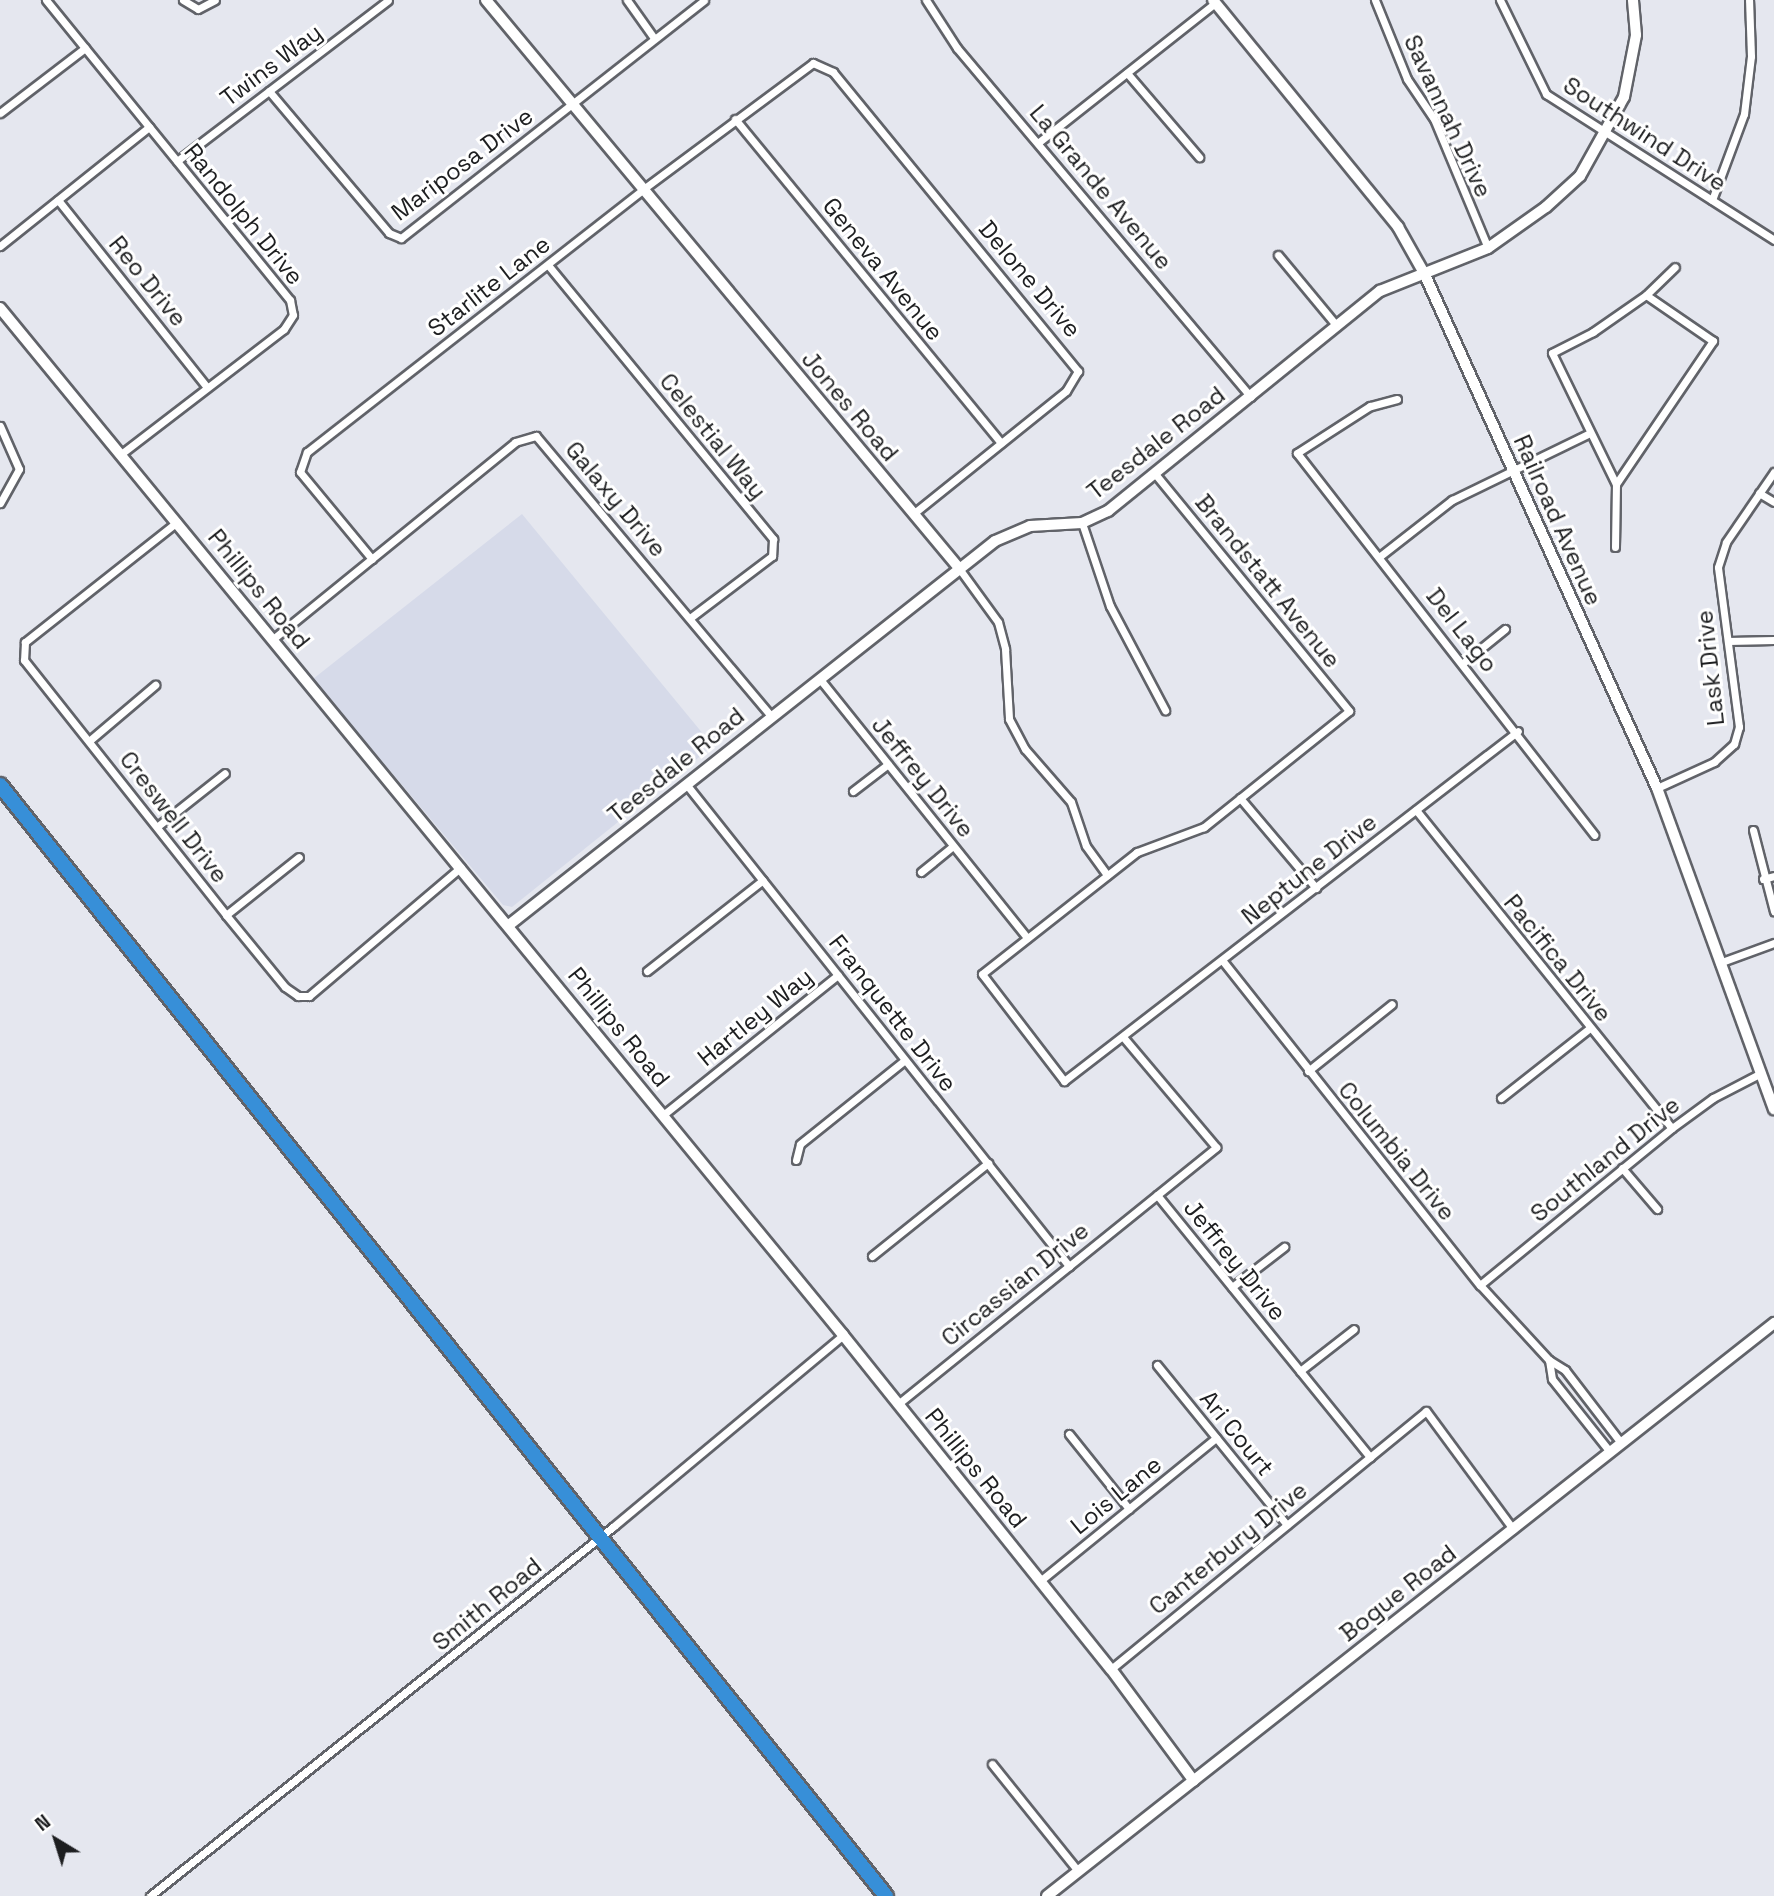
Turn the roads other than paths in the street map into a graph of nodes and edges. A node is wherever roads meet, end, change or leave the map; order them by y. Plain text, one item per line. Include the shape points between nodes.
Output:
1 (58, 0) edge
2 (183, 0) edge
3 (215, 0) edge
4 (388, 0) edge
5 (486, 0) edge
6 (628, 0) edge
7 (704, 0) edge
8 (926, 0) edge
9 (1375, 0) edge
10 (1500, 0) edge
11 (1633, 0) edge
12 (1749, 0) edge
13 (1214, 1) edge
14 (48, 3) edge
15 (654, 38) junction
16 (85, 47) junction
17 (800, 68) joint
18 (1128, 73) junction
19 (269, 91) junction
20 (573, 103) junction
21 (0, 113) edge
22 (735, 119) junction
23 (149, 127) junction
24 (1605, 132) junction
25 (1040, 142) junction
26 (1199, 157) dead end
27 (177, 161) junction
28 (642, 190) junction
29 (58, 200) junction
30 (1712, 200) junction
31 (1774, 240) edge
32 (0, 246) edge
33 (1488, 248) junction
34 (1278, 255) dead end
35 (548, 265) junction
36 (1675, 267) dead end
37 (1425, 275) junction
38 (1646, 295) junction
39 (0, 308) edge
40 (4, 323) edge
41 (1337, 326) junction
42 (207, 387) junction
43 (1251, 397) junction
44 (1396, 399) dead end
45 (0, 426) edge
46 (1590, 433) junction
47 (1001, 443) junction
48 (121, 454) junction
49 (1513, 470) junction
50 (1774, 472) edge
51 (1156, 475) junction
52 (1616, 484) junction
53 (1759, 493) junction
54 (1774, 502) edge
55 (0, 503) edge
56 (913, 514) junction
57 (177, 522) junction
58 (1082, 523) junction
59 (1615, 547) dead end
60 (1379, 556) junction
61 (372, 559) junction
62 (958, 568) junction
63 (690, 618) junction
64 (1505, 629) dead end
65 (273, 639) junction
66 (1774, 640) edge
67 (1728, 641) junction
68 (1463, 663) junction
69 (819, 678) junction
70 (155, 685) dead end
71 (1165, 710) dead end
72 (771, 716) junction
73 (1518, 732) junction
74 (89, 741) junction
75 (888, 764) junction
76 (225, 773) dead end
77 (686, 784) junction
78 (0, 785) edge
79 (1657, 788) junction
80 (853, 790) dead end
81 (1241, 798) junction
82 (1416, 810) junction
83 (158, 826) junction
84 (1753, 830) dead end
85 (1594, 835) dead end
86 (953, 846) junction
87 (299, 857) dead end
88 (461, 867) junction
89 (921, 872) dead end
90 (1107, 875) junction
91 (1774, 877) edge
92 (1763, 879) junction
93 (763, 880) junction
94 (1316, 888) junction
95 (1774, 911) edge
96 (226, 915) junction
97 (509, 925) junction
98 (1027, 938) junction
99 (1774, 943) edge
100 (1222, 960) junction
101 (1718, 963) junction
102 (647, 971) dead end
103 (838, 975) junction
104 (1392, 1004) dead end
105 (1590, 1028) junction
106 (1123, 1037) junction
107 (905, 1060) junction
108 (1308, 1071) junction
109 (1761, 1073) junction
110 (1501, 1098) dead end
111 (1774, 1109) edge
112 (663, 1115) junction
113 (1672, 1128) junction
114 (796, 1160) dead end
115 (988, 1163) junction
116 (1622, 1168) junction
117 (1157, 1195) junction
118 (1657, 1209) dead end
119 (1284, 1247) dead end
120 (872, 1256) dead end
121 (1069, 1266) junction
122 (1480, 1285) junction
123 (1232, 1287) junction
124 (1774, 1323) edge
125 (1354, 1329) dead end
126 (843, 1335) junction
127 (1549, 1360) junction
128 (1157, 1365) dead end
129 (1300, 1371) junction
130 (898, 1404) junction
131 (1069, 1434) dead end
132 (1216, 1438) junction
133 (1622, 1443) junction
134 (1610, 1452) junction
135 (1370, 1457) junction
136 (1129, 1509) junction
137 (1287, 1525) junction
138 (1513, 1529) junction
139 (602, 1536) junction
140 (1040, 1581) junction
141 (1111, 1670) junction
142 (992, 1764) dead end
143 (1194, 1782) junction
144 (1078, 1871) junction
145 (150, 1896) edge
146 (886, 1896) edge
147 (1047, 1896) edge

1 - 14 street
2 - 3 street via 198,9
4 - 19 street, Twins Way
5 - 20 street, Jones Road
6 - 15 street
7 - 15 street, Mariposa Drive
8 - 25 street, La Grande Avenue via 957,48
9 - 33 street, Savannah Drive via 1407,79 1434,119
10 - 24 street, Southwind Drive via 1546,94
11 - 24 street, Teesdale Road via 1636,35 1624,97
12 - 30 street via 1751,56 1744,114
13 - 18 street
13 - 37 street, Railroad Avenue via 1398,227
14 - 16 street, Randolph Drive
15 - 20 street, Mariposa Drive
16 - 21 street
16 - 23 street, Randolph Drive
17 - 22 street, Starlite Lane
17 - 47 street, Delone Drive via 818,63 833,72 1076,367 1073,384
18 - 25 street
18 - 26 street
19 - 20 street, Mariposa Drive via 389,233 401,238
19 - 27 street, Twins Way
20 - 28 street, Jones Road
22 - 28 street, Starlite Lane
22 - 47 street, Geneva Avenue
23 - 27 street, Randolph Drive
23 - 29 street
24 - 30 street, Southwind Drive
24 - 33 street, Teesdale Road via 1580,176
25 - 43 street, La Grande Avenue
27 - 42 street, Randolph Drive via 290,300 293,314 284,329
28 - 35 street, Starlite Lane
28 - 56 street, Jones Road
29 - 32 street
29 - 42 street, Reo Drive
30 - 31 street, Southwind Drive
33 - 37 street, Teesdale Road
34 - 41 street
35 - 61 street, Starlite Lane via 307,452 300,472
35 - 63 street, Celestial Way via 773,539 772,556
36 - 38 street
37 - 41 street, Teesdale Road via 1380,290
37 - 49 street, Railroad Avenue
38 - 46 street via 1593,332 1552,353
38 - 52 street via 1713,341
39 - 40 street, Phillips Road
40 - 48 street, Phillips Road
41 - 43 street, Teesdale Road
42 - 48 street, Randolph Drive
43 - 51 street, Teesdale Road
44 - 60 street, Del Lago via 1370,407 1297,453
45 - 55 street via 19,470
46 - 49 street
46 - 52 street
47 - 56 street, Delone Drive
48 - 57 street, Phillips Road
49 - 60 street via 1452,500
49 - 79 street, Railroad Avenue
50 - 53 street, Lask Drive
51 - 58 street, Teesdale Road
51 - 81 street, Brandstatt Avenue via 1349,711
52 - 59 street
53 - 54 street
53 - 67 street, Lask Drive via 1726,542 1718,567
56 - 62 street, Jones Road
57 - 65 street, Phillips Road
57 - 74 street, Creswell Drive via 25,642 24,660
58 - 62 street, Teesdale Road via 1030,526 995,541
58 - 71 street via 1110,606
60 - 68 street, Del Lago
61 - 63 street, Galaxy Drive via 515,442 536,436
61 - 65 street, Galaxy Drive
62 - 69 street, Teesdale Road
62 - 90 street, Jones Road via 998,622 1005,649 1009,719 1025,749 1071,802 1086,846
63 - 72 street, Galaxy Drive
64 - 68 street
65 - 88 street, Phillips Road
66 - 67 street
67 - 79 street, Lask Drive via 1739,727 1734,744 1714,762
68 - 73 street, Del Lago
69 - 72 street, Teesdale Road
69 - 75 street, Jeffrey Drive
70 - 74 street
72 - 77 street, Teesdale Road
73 - 82 street, Neptune Drive
73 - 85 street, Del Lago
74 - 83 street, Creswell Drive
75 - 80 street
75 - 86 street, Jeffrey Drive
76 - 83 street
77 - 93 street, Franquette Drive
77 - 97 street, Teesdale Road
78 - 139 highway
79 - 101 street, Railroad Avenue
81 - 90 street via 1204,827 1137,852
81 - 94 street
82 - 94 street, Neptune Drive
82 - 105 street, Pacifica Drive
83 - 96 street, Creswell Drive
84 - 92 street
86 - 89 street
86 - 98 street, Jeffrey Drive
87 - 96 street
88 - 96 street, Creswell Drive via 309,996 298,996 285,987
88 - 97 street, Phillips Road
90 - 98 street
91 - 92 street
92 - 95 street
93 - 102 street
93 - 103 street, Franquette Drive
94 - 100 street, Neptune Drive
97 - 112 street, Phillips Road
98 - 106 street via 982,974 1064,1082
99 - 101 street
100 - 106 street, Neptune Drive
100 - 108 street, Columbia Drive
101 - 109 street, Railroad Avenue
103 - 107 street, Franquette Drive
103 - 112 street, Hartley Way
104 - 108 street
105 - 110 street
105 - 113 street, Pacifica Drive
106 - 117 street, Jeffrey Drive via 1216,1147
107 - 114 street via 800,1143
107 - 115 street, Franquette Drive
108 - 122 street, Columbia Drive
109 - 111 street, Railroad Avenue
109 - 113 street, Southland Drive via 1713,1098
112 - 126 street, Phillips Road
113 - 116 street, Southland Drive
115 - 120 street
115 - 121 street, Franquette Drive
116 - 118 street
116 - 122 street, Southland Drive
117 - 121 street, Circassian Drive
117 - 123 street, Jeffrey Drive
119 - 123 street
121 - 130 street, Circassian Drive
122 - 127 street, Columbia Drive
123 - 129 street, Jeffrey Drive
124 - 133 street, Bogue Road
125 - 129 street
126 - 130 street, Phillips Road
126 - 139 street, Smith Road
127 - 133 street, Columbia Drive via 1565,1370
127 - 134 street, Columbia Drive via 1552,1379
128 - 132 street, Ari Court
129 - 135 street, Jeffrey Drive
130 - 140 street, Phillips Road
131 - 136 street
132 - 136 street, Lois Lane
132 - 137 street, Ari Court
133 - 134 street, Bogue Road
134 - 138 street, Bogue Road
135 - 137 street, Canterbury Drive
135 - 138 street via 1426,1411
136 - 140 street, Lois Lane
137 - 141 street, Canterbury Drive
138 - 143 street, Bogue Road
139 - 145 street, Smith Road
139 - 146 highway
140 - 141 street, Phillips Road
141 - 143 street, Phillips Road
142 - 144 street
143 - 144 street, Bogue Road
144 - 147 street, Bogue Road

